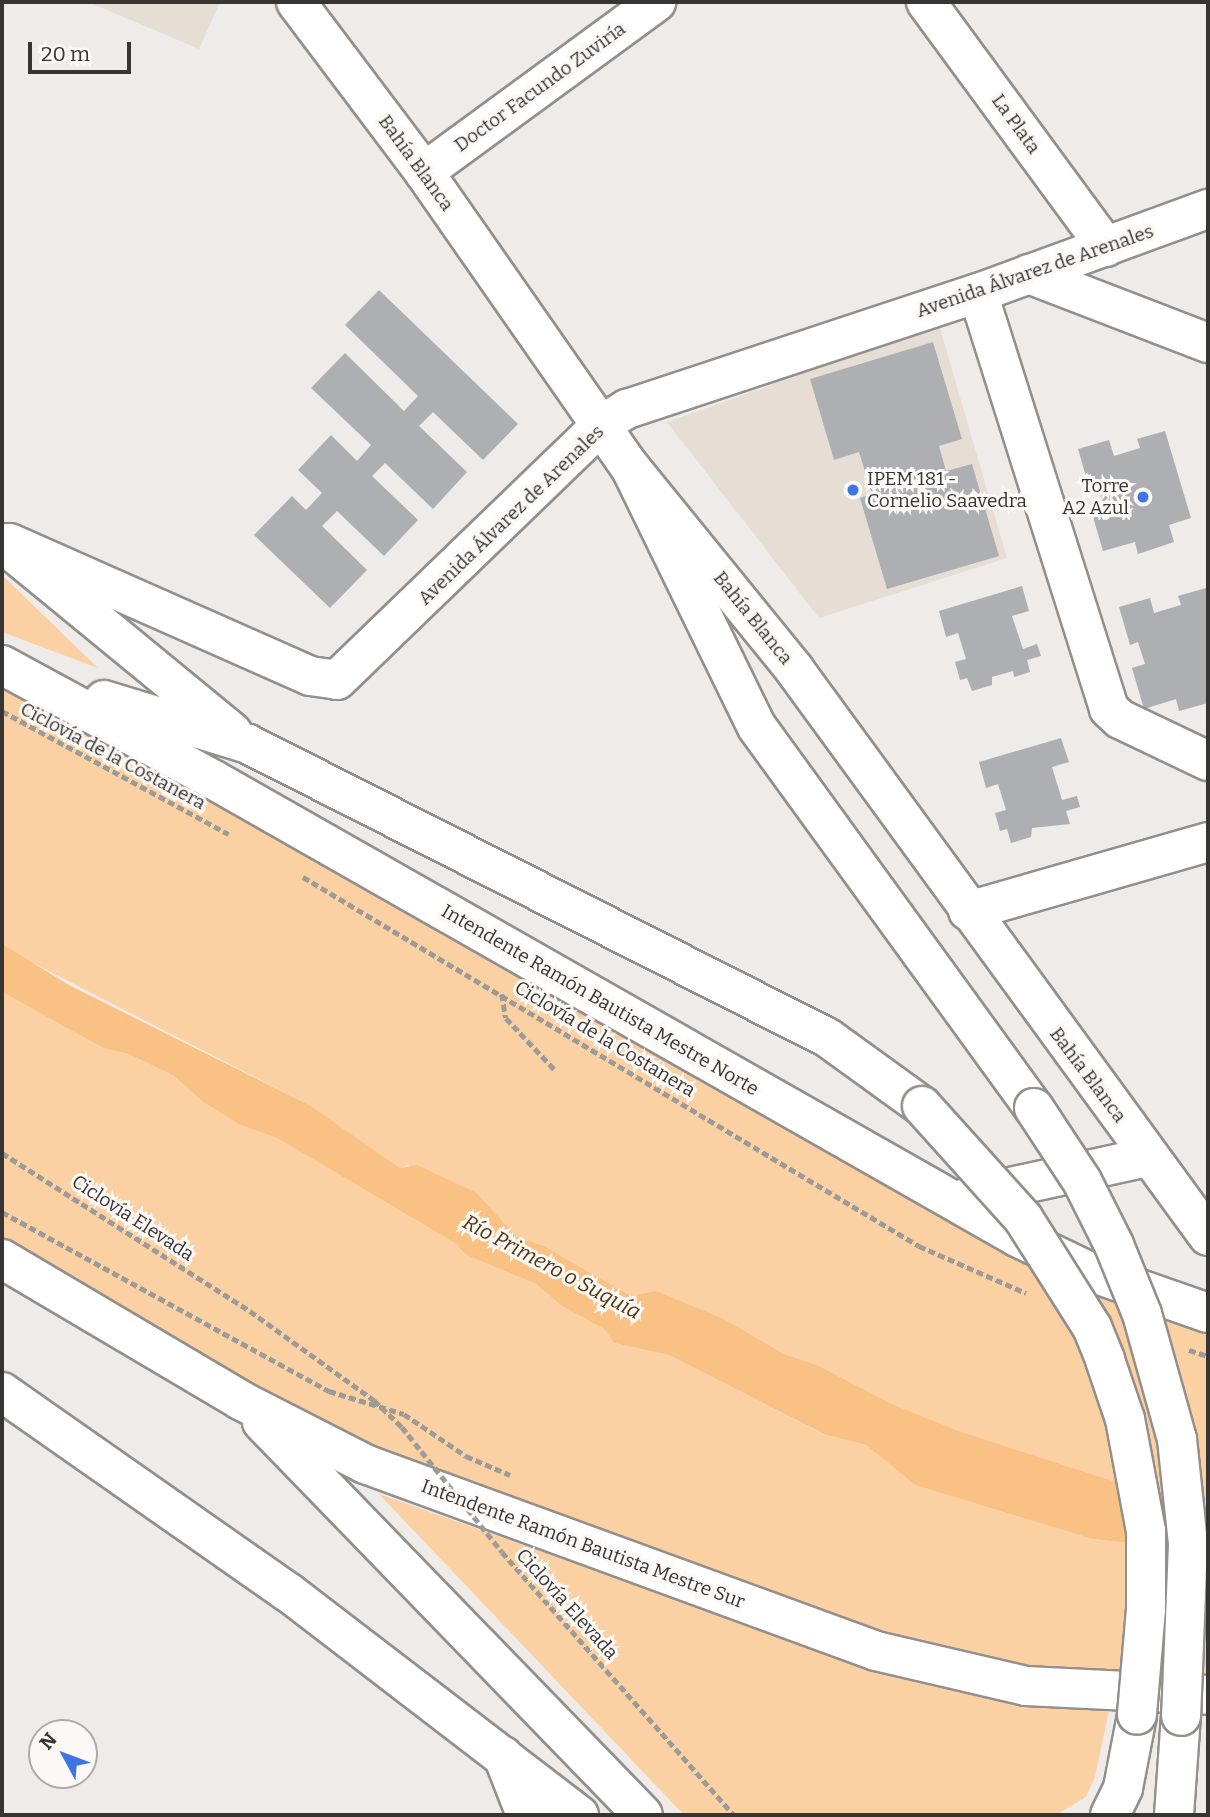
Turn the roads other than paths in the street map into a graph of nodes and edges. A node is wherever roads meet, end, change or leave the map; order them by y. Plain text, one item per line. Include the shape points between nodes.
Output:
1 (296, 2) edge
2 (656, 2) edge
3 (926, 2) edge
4 (424, 172) junction
5 (1208, 209) edge
6 (1107, 247) junction
7 (1029, 274) junction
8 (978, 293) junction
9 (1208, 342) edge
10 (601, 425) junction
11 (630, 467) junction
12 (2, 541) edge
13 (15, 671) edge
14 (248, 744) junction
15 (1208, 761) edge
16 (1208, 842) edge
17 (968, 911) junction
18 (1149, 1157) junction
19 (950, 1200) junction
20 (1208, 1236) edge
21 (2, 1259) edge
22 (1208, 1313) edge
23 (2, 1392) edge
24 (2, 1398) edge
25 (240, 1400) junction
26 (2, 1411) edge
27 (1194, 1706) edge
28 (502, 1754) junction
29 (526, 1815) edge
30 (579, 1815) edge
31 (643, 1815) edge
32 (1110, 1815) edge
33 (1174, 1815) edge

1 - 4 main road, Bahía Blanca
2 - 4 main road, Doctor Facundo Zuviría
3 - 6 main road, La Plata
4 - 10 main road, Bahía Blanca
5 - 6 main road, Avenida Álvarez de Arenales
6 - 7 main road, Avenida Álvarez de Arenales
7 - 8 main road, Avenida Álvarez de Arenales
7 - 9 main road
8 - 10 main road, Avenida Álvarez de Arenales via 627,409
8 - 15 main road via 1109,709 1120,719
10 - 11 main road, Bahía Blanca
10 - 12 main road, Avenida Álvarez de Arenales via 337,680 310,676
11 - 17 main road, Bahía Blanca via 794,669
11 - 27 main road, bridge via 757,727 1034,1108 1082,1181 1114,1245 1142,1314 1177,1439 1188,1544
12 - 14 main road
13 - 14 main road
13 - 19 main road, Intendente Ramón Bautista Mestre Norte
14 - 32 main road, bridge via 828,1038 922,1106 1023,1218 1092,1327 1105,1360 1125,1419 1146,1531 1146,1609 1137,1715 1123,1788
16 - 17 main road
17 - 18 main road, Bahía Blanca
18 - 19 main road
18 - 20 main road, Bahía Blanca
19 - 22 main road, Intendente Ramón Bautista Mestre Norte via 1088,1271
21 - 25 main road, Intendente Ramón Bautista Mestre Sur
23 - 28 main road via 288,1592
24 - 26 main road
25 - 27 main road, Intendente Ramón Bautista Mestre Sur via 365,1464 876,1651 1026,1686
25 - 31 main road
27 - 33 main road
28 - 29 main road
28 - 30 main road

